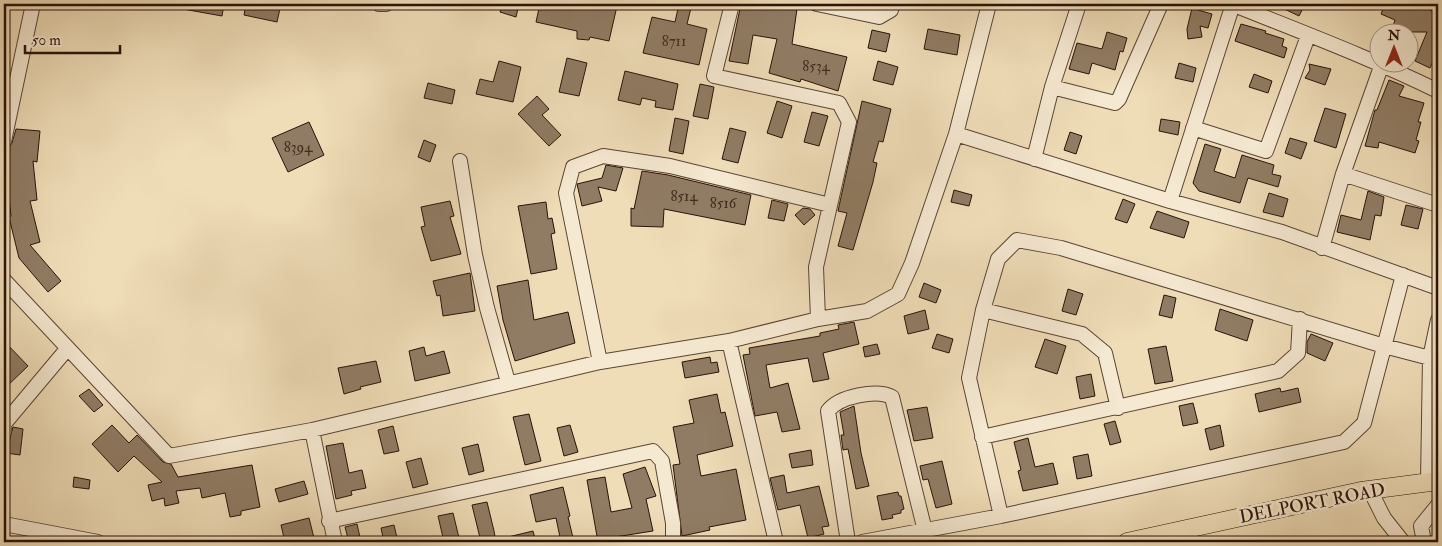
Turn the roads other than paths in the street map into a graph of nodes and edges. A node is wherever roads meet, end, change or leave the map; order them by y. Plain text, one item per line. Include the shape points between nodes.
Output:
1 (33, 4) edge
2 (379, 4) edge
3 (386, 4) edge
4 (732, 4) edge
5 (817, 4) edge
6 (892, 4) edge
7 (989, 4) edge
8 (1079, 4) edge
9 (1161, 4) edge
10 (1233, 4) edge
11 (1308, 36) junction
12 (1370, 59) edge
13 (1379, 72) edge
14 (1399, 72) edge
15 (1052, 86) junction
16 (1438, 91) edge
17 (1194, 128) junction
18 (956, 134) junction
19 (4, 142) edge
20 (1034, 159) junction
21 (460, 161) dead end
22 (1343, 174) junction
23 (1170, 201) junction
24 (830, 205) junction
25 (1438, 205) edge
26 (1322, 248) junction
27 (1402, 275) junction
28 (4, 280) edge
29 (1438, 288) edge
30 (983, 310) junction
31 (818, 319) junction
32 (1300, 319) junction
33 (1438, 320) edge
34 (729, 341) junction
35 (1384, 346) junction
36 (67, 349) junction
37 (1430, 358) junction
38 (600, 362) junction
39 (508, 382) junction
40 (1118, 408) junction
41 (312, 430) junction
42 (4, 432) edge
43 (982, 437) junction
44 (1433, 482) edge
45 (1370, 490) junction
46 (1438, 505) edge
47 (1001, 516) junction
48 (329, 521) junction
49 (4, 524) edge
50 (925, 530) junction
51 (98, 542) edge
52 (335, 542) edge
53 (673, 542) edge
54 (776, 542) edge
55 (848, 542) edge
56 (862, 542) edge
57 (1127, 542) edge
58 (1403, 542) edge
59 (1424, 542) edge

1 - 19 street
2 - 3 street
4 - 24 street via 714,76 839,103 848,122
5 - 6 street via 878,17 891,10
7 - 18 street
8 - 15 street
9 - 15 street via 1120,99 1115,102
10 - 11 street
10 - 17 street
11 - 12 street
11 - 17 street via 1266,151
13 - 22 street
14 - 16 street
15 - 20 street
17 - 23 street
18 - 20 street
18 - 31 street via 912,264 898,294 867,311
20 - 23 street
21 - 39 street via 475,255
22 - 25 street
22 - 26 street
23 - 26 street via 1282,232
24 - 31 street via 816,268
24 - 38 street via 670,166 603,156 573,167 566,193
26 - 27 street
27 - 29 street
27 - 35 street
28 - 36 street
30 - 32 street via 998,259 1018,240 1061,248
30 - 40 street via 1082,334 1105,352
30 - 43 street via 969,378
31 - 34 street
32 - 35 street
32 - 40 street via 1298,352 1278,371
33 - 37 street
34 - 38 street
34 - 54 street
35 - 37 street
35 - 47 street via 1364,423 1344,442
36 - 41 street via 169,456
36 - 42 street via 4,424
37 - 44 street
38 - 39 street
39 - 41 street
40 - 43 street
41 - 48 street
43 - 47 street
44 - 45 main road, DELPORT ROAD
45 - 57 main road, DELPORT ROAD
45 - 58 street via 1384,518
46 - 59 street via 1421,526
47 - 50 street
48 - 52 street
48 - 53 street via 653,451 662,461 673,523
49 - 51 street
50 - 55 street via 892,397 886,394 854,396 828,411
50 - 56 street

